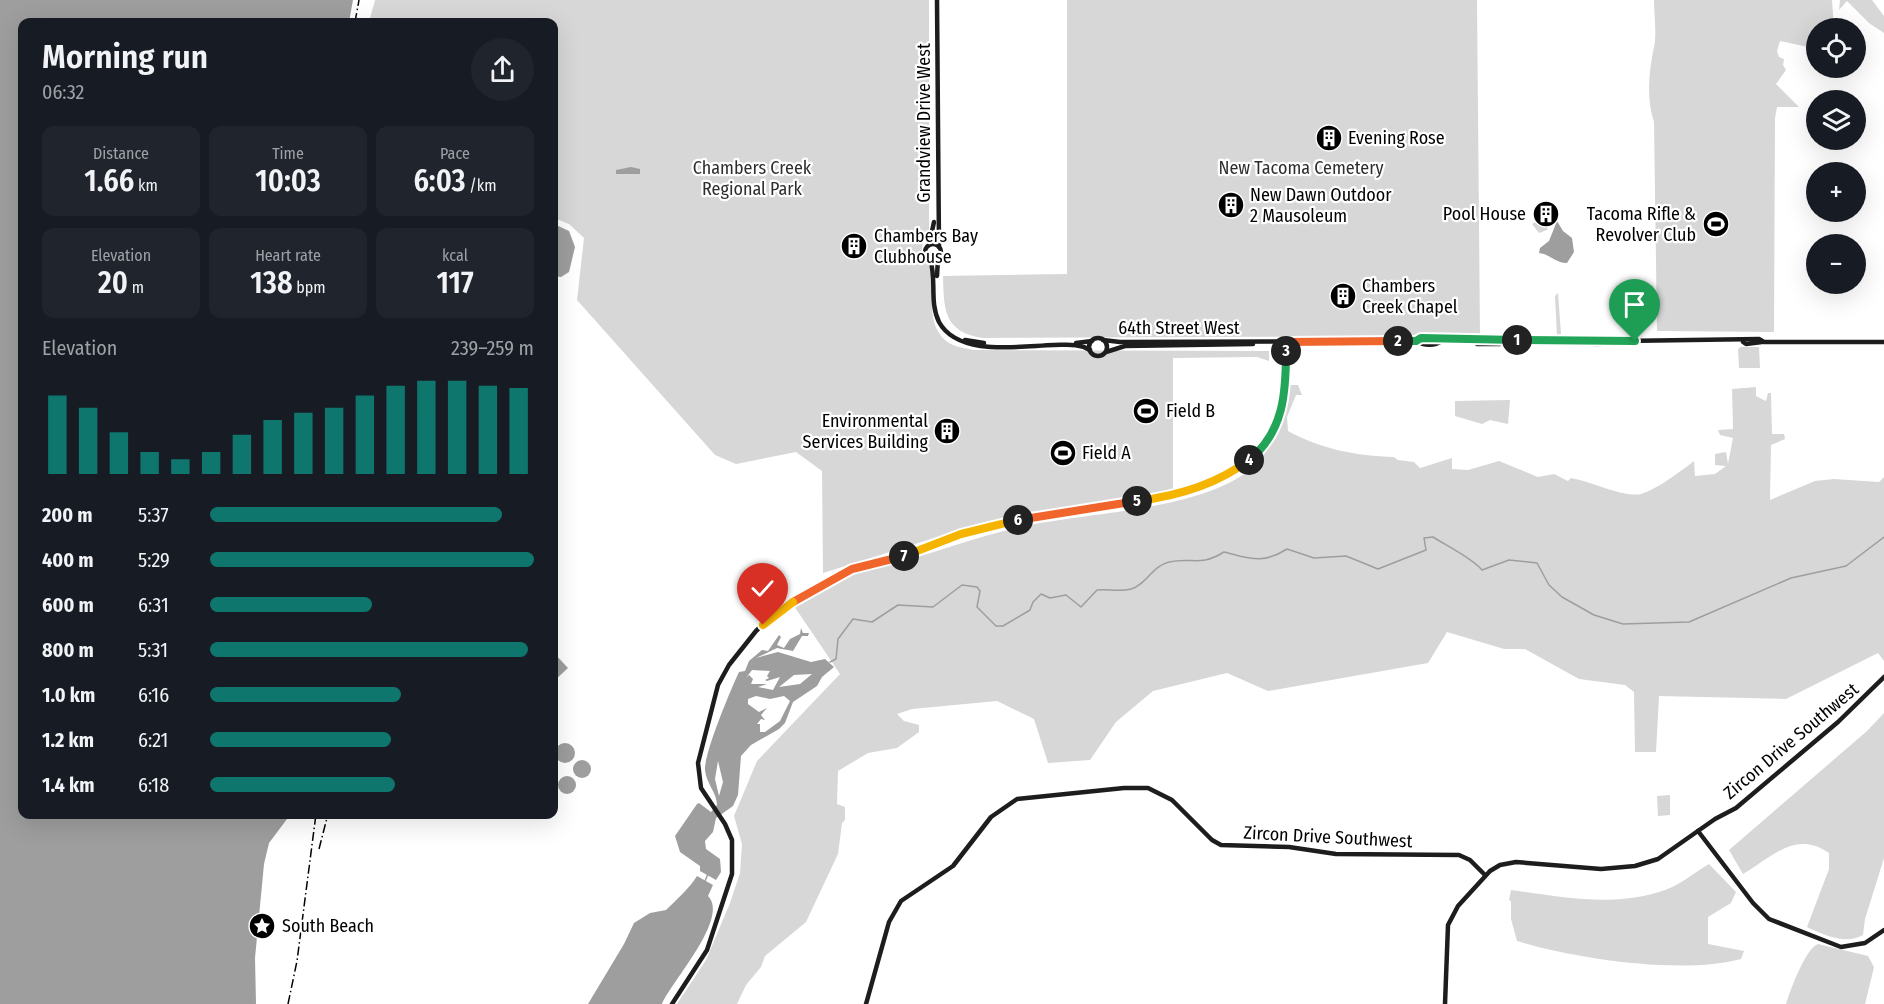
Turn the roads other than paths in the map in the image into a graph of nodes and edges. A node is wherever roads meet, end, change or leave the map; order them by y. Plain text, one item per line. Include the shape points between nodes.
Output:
1 (936, 0) edge
2 (929, 245) junction
3 (939, 247) junction
4 (938, 258) junction
5 (930, 259) junction
6 (952, 335) junction
7 (1103, 340) junction
8 (1092, 341) junction
9 (1286, 342) junction
10 (1884, 342) edge
11 (1255, 343) junction
12 (1090, 350) junction
13 (1106, 352) junction
14 (1884, 677) edge
15 (1698, 831) junction
16 (1485, 875) junction
17 (1884, 930) edge
18 (672, 1004) edge
19 (866, 1004) edge
20 (1445, 1004) edge

1 - 2 street, Grandview Drive West via 934,227
1 - 3 street, Grandview Drive West
2 - 3 street
2 - 5 street via 925,252
3 - 4 street
4 - 5 street
4 - 6 street via 938,309
5 - 6 street via 937,317
6 - 8 street, 64th Street West via 983,343
6 - 12 street via 972,345 1073,345
7 - 8 street
7 - 11 street, 64th Street West
7 - 13 street
8 - 12 street
9 - 10 street, 64th Street West via 1421,338
9 - 11 street, 64th Street West
9 - 18 street via 1286,393 1275,428 1253,456 1223,477 1170,496 1018,520 961,534 898,558 852,569 777,612 756,631 729,665 714,694 697,770 701,788 729,833 734,854 725,901 706,950
11 - 13 street, 64th Street West via 1125,346
12 - 13 street via 1098,356
14 - 15 street, Zircon Drive Southwest via 1838,722 1736,808
15 - 16 street, Zircon Drive Southwest via 1671,852 1644,864 1601,869 1516,862 1497,866
15 - 17 street via 1769,919 1841,947 1865,944
16 - 19 street, Zircon Drive Southwest via 1459,855 1336,854 1289,846 1221,844 1212,840 1172,800 1148,788 1025,796 997,810 947,872 901,901 889,922
16 - 20 street via 1452,913 1448,925

